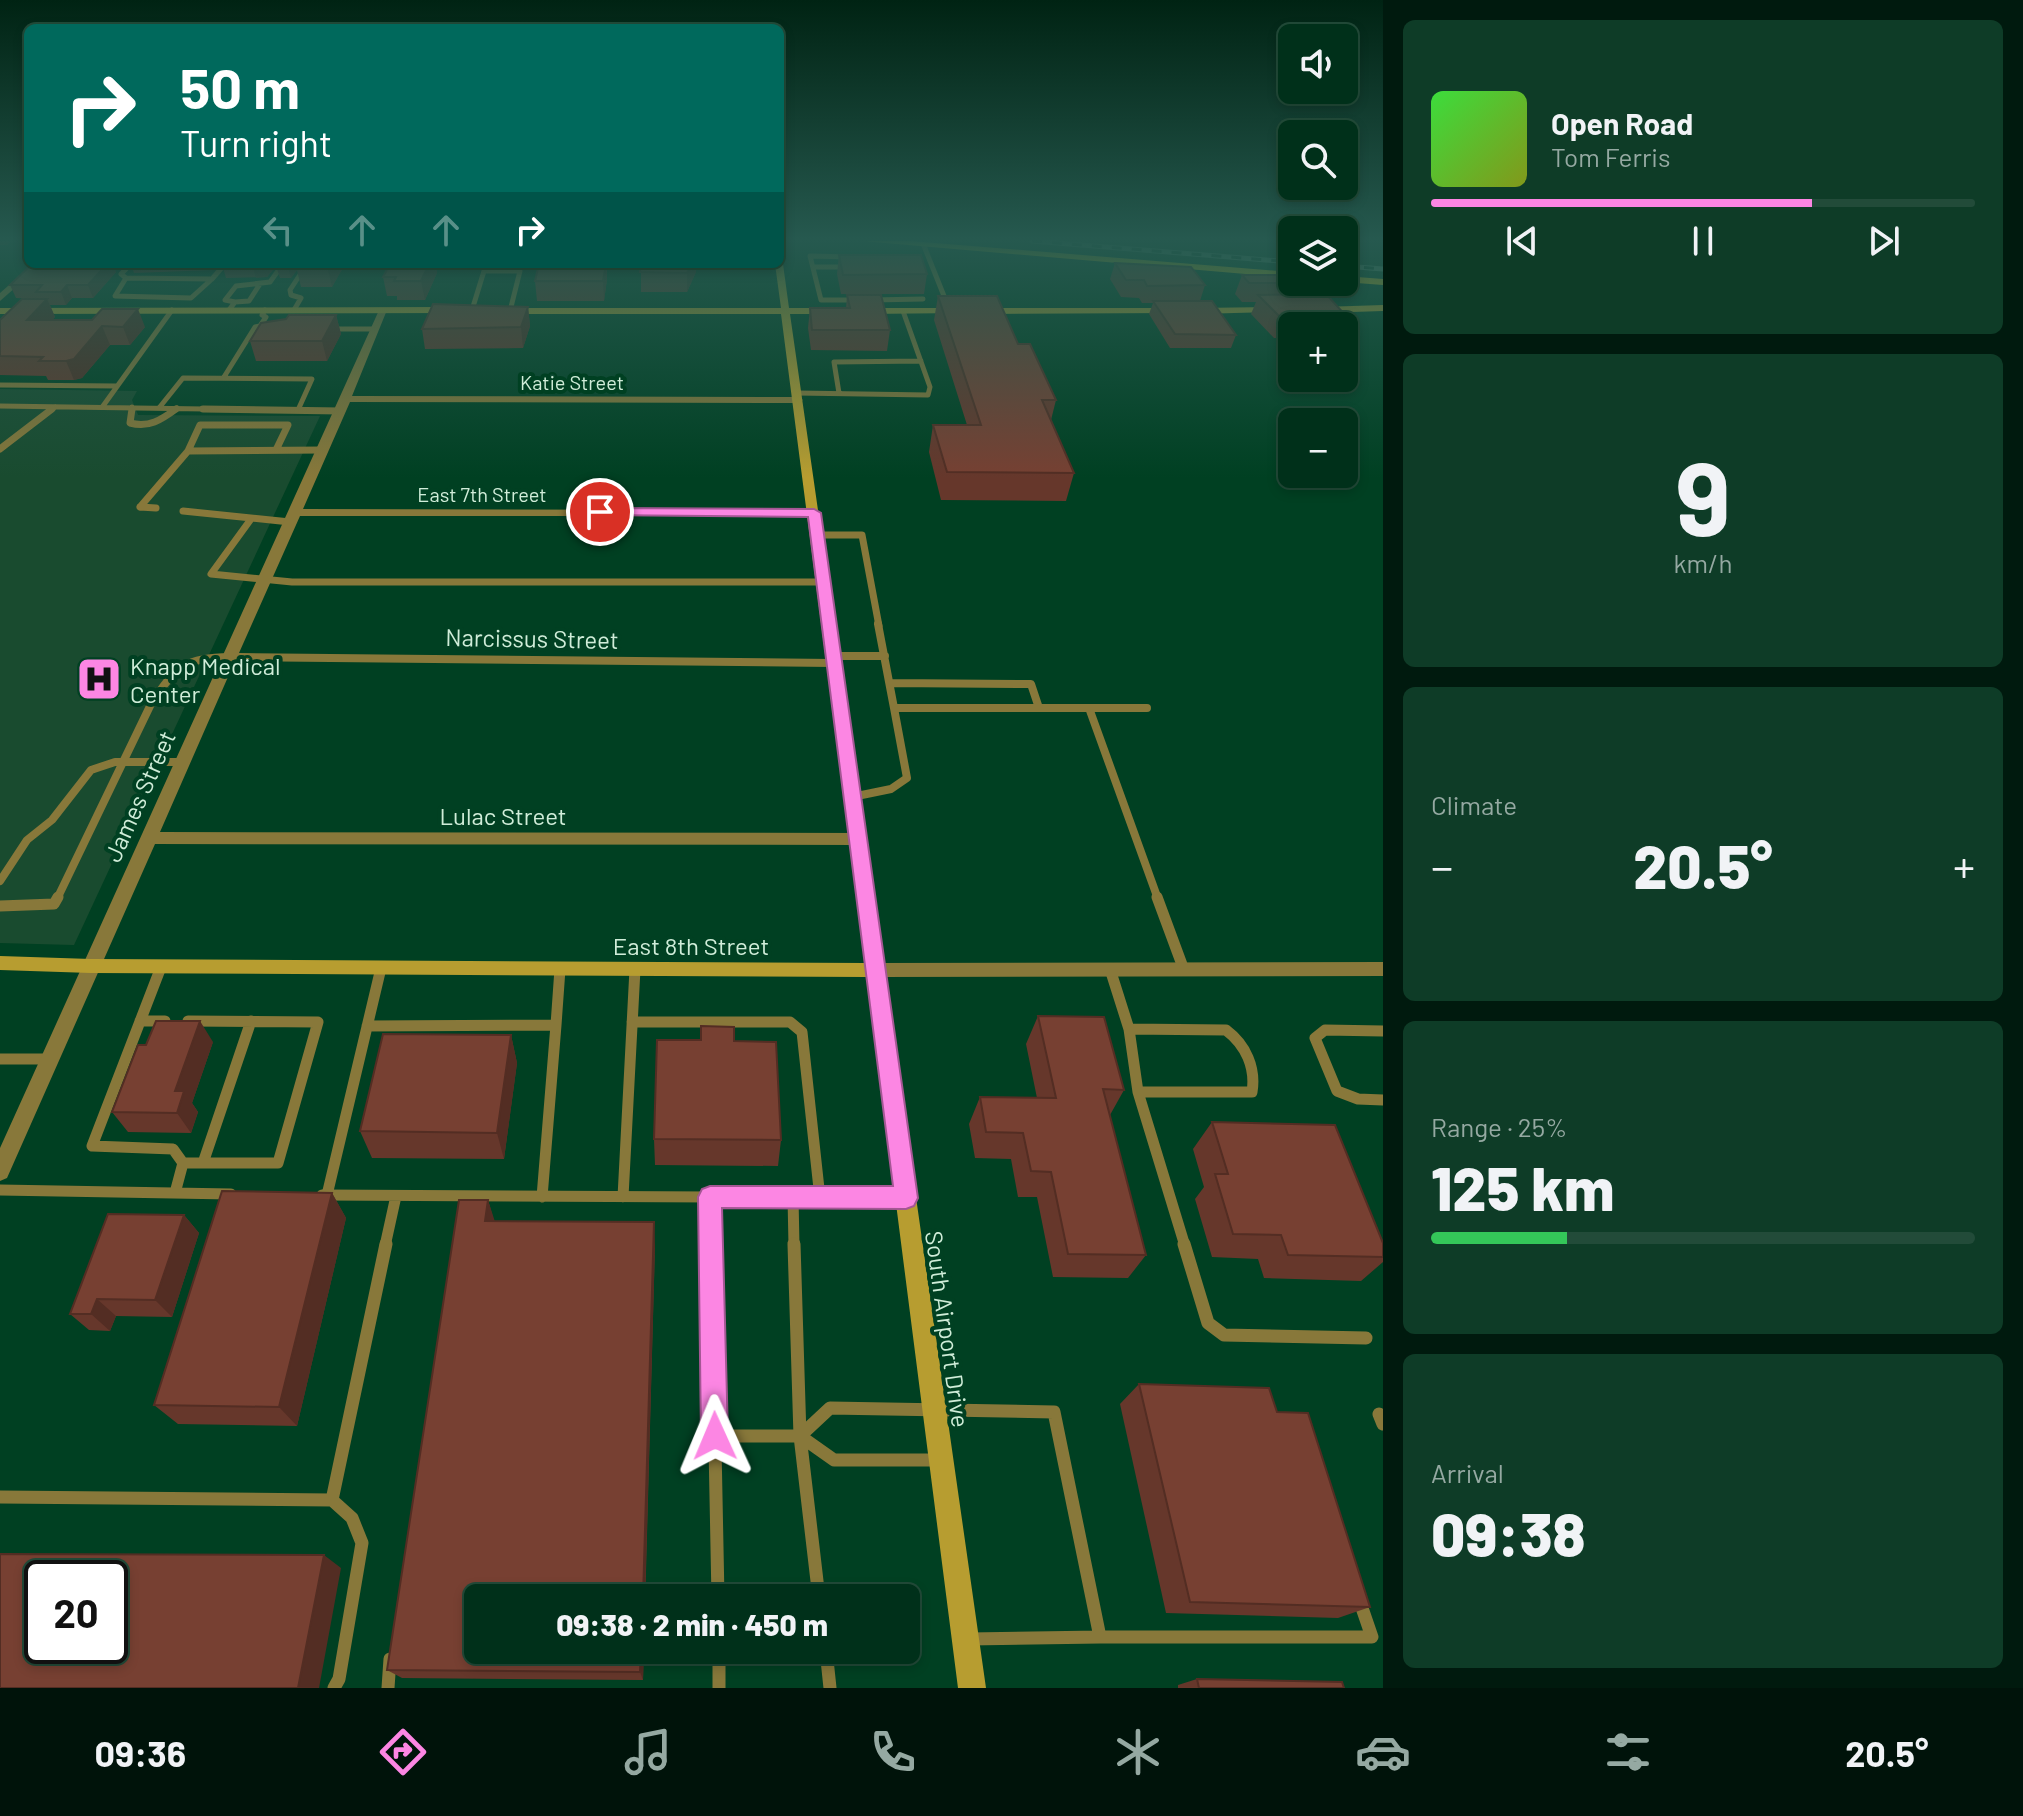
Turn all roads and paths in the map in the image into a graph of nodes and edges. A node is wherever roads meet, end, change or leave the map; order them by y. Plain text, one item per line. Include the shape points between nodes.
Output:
1 (163, 320) edge
2 (264, 320) edge
3 (379, 320) edge
4 (788, 320) edge
5 (906, 320) edge
6 (254, 328) junction
7 (269, 329) edge
8 (314, 329) edge
9 (375, 329) junction
10 (921, 361) junction
11 (224, 377) junction
12 (0, 385) edge
13 (117, 386) junction
14 (839, 393) junction
15 (797, 396) junction
16 (344, 405) junction
17 (0, 406) edge
18 (10, 406) junction
19 (62, 406) junction
20 (103, 406) junction
21 (132, 407) junction
22 (159, 408) junction
23 (177, 408) junction
24 (298, 410) junction
25 (0, 414) edge
26 (0, 449) edge
27 (276, 450) junction
28 (323, 450) junction
29 (188, 451) junction
30 (156, 508) dead end
31 (183, 511) dead end
32 (814, 513) junction
33 (292, 517) junction
34 (251, 519) junction
35 (817, 535) junction
36 (265, 579) junction
37 (823, 582) junction
38 (885, 656) junction
39 (231, 657) junction
40 (833, 659) junction
41 (890, 683) junction
42 (894, 708) junction
43 (1039, 708) junction
44 (1089, 708) junction
45 (1147, 708) dead end
46 (123, 762) junction
47 (183, 762) junction
48 (852, 797) junction
49 (149, 838) junction
50 (858, 839) junction
51 (0, 881) edge
52 (0, 906) edge
53 (0, 963) edge
54 (91, 966) junction
55 (161, 967) junction
56 (381, 968) junction
57 (560, 969) junction
58 (635, 969) junction
59 (1110, 969) junction
60 (1383, 969) edge
61 (875, 970) junction
62 (1184, 970) junction
63 (140, 1021) junction
64 (251, 1021) junction
65 (632, 1022) junction
66 (556, 1025) junction
67 (367, 1026) junction
68 (1129, 1029) junction
69 (1383, 1031) edge
70 (0, 1059) edge
71 (50, 1059) junction
72 (1138, 1092) junction
73 (1383, 1100) edge
74 (183, 1163) junction
75 (203, 1163) junction
76 (0, 1171) edge
77 (0, 1190) edge
78 (175, 1193) junction
79 (251, 1194) edge
80 (312, 1195) edge
81 (327, 1195) junction
82 (396, 1196) junction
83 (462, 1197) junction
84 (542, 1197) junction
85 (623, 1197) junction
86 (710, 1197) junction
87 (793, 1197) junction
88 (820, 1198) junction
89 (906, 1198) junction
90 (459, 1212) edge
91 (1366, 1338) dead end
92 (934, 1408) junction
93 (715, 1436) junction
94 (800, 1436) junction
95 (941, 1460) junction
96 (0, 1497) edge
97 (332, 1500) junction
98 (1352, 1580) edge
99 (718, 1584) edge
100 (817, 1584) edge
101 (1100, 1637) junction
102 (1377, 1638) edge
103 (965, 1639) junction
104 (393, 1641) edge
105 (719, 1664) edge
106 (827, 1664) edge
107 (334, 1688) edge
108 (388, 1688) edge
109 (719, 1688) edge
110 (830, 1688) edge
111 (972, 1688) edge

1 - 13 lane
2 - 6 lane
3 - 9 street, James Street
4 - 15 street, South Airport Drive
5 - 10 lane
6 - 7 lane
6 - 11 lane
8 - 9 lane
9 - 16 street, James Street
10 - 14 lane via 834,362
10 - 14 lane via 928,395
11 - 22 lane via 183,378
11 - 24 lane via 312,379
12 - 13 lane
13 - 20 lane
14 - 15 lane
15 - 16 street, Katie Street
15 - 32 street, South Airport Drive
16 - 24 lane
16 - 28 street, James Street
17 - 18 lane
18 - 19 lane
18 - 25 lane
19 - 20 lane
19 - 26 lane
20 - 21 lane
21 - 22 lane
21 - 23 lane via 129,419 134,426 151,426
22 - 23 lane
23 - 24 lane
27 - 28 lane
27 - 29 lane
27 - 29 lane via 288,425 200,425
28 - 33 street, James Street
29 - 30 lane via 140,507
31 - 34 lane
32 - 33 street, East 7th Street
32 - 35 street, South Airport Drive
33 - 34 lane
33 - 36 street, James Street
34 - 36 lane via 211,574
35 - 37 street, South Airport Drive
35 - 38 lane via 862,535
36 - 37 lane
36 - 39 street, James Street
37 - 40 street, South Airport Drive
38 - 40 lane
38 - 41 lane
39 - 40 street, Narcissus Street
39 - 46 lane via 196,657 180,665 151,704
39 - 47 street, James Street
40 - 48 street, South Airport Drive
41 - 42 lane
41 - 43 lane via 1031,684
42 - 43 lane
42 - 48 lane via 907,778 891,789
43 - 44 lane
44 - 45 lane
44 - 62 lane
46 - 47 lane
46 - 51 lane via 91,770 27,840
46 - 52 lane via 54,904
47 - 49 street, James Street
48 - 50 street, South Airport Drive
49 - 50 street, Lulac Street
49 - 54 street, James Street
50 - 61 street, South Airport Drive
53 - 54 street, East 8th Street
54 - 55 street, East 8th Street
54 - 71 street, James Street
55 - 56 street, East 8th Street
55 - 63 lane
56 - 57 street, East 8th Street
56 - 67 lane
57 - 58 street, East 8th Street
57 - 66 lane
58 - 61 street, East 8th Street
58 - 65 lane
59 - 61 street, East 8th Street
59 - 62 street, East 8th Street
59 - 68 lane
60 - 62 street, East 8th Street
61 - 89 street, South Airport Drive
63 - 64 lane
63 - 74 lane via 92,1146 173,1149
64 - 75 lane
64 - 75 lane via 318,1022 278,1163
65 - 85 lane
65 - 88 lane via 790,1022 798,1027 805,1041
66 - 67 lane
66 - 84 lane
67 - 81 lane
68 - 72 lane
68 - 72 lane via 1226,1030 1239,1038 1255,1080 1252,1092
69 - 73 lane via 1325,1030 1315,1038 1337,1091
70 - 71 lane
71 - 76 street, James Street
72 - 91 lane via 1208,1323 1224,1335
74 - 75 lane
74 - 78 lane
77 - 78 lane
78 - 79 lane
80 - 81 lane
81 - 82 lane
82 - 83 lane
82 - 97 lane
83 - 84 lane
83 - 90 lane
84 - 85 lane
85 - 86 lane
86 - 87 lane
86 - 93 lane
87 - 88 lane
87 - 94 lane
88 - 89 lane
89 - 92 street, South Airport Drive
92 - 94 lane via 830,1408
92 - 95 street, South Airport Drive
92 - 101 lane via 1054,1412
93 - 94 lane
93 - 99 lane
94 - 95 lane via 834,1460
94 - 100 lane
95 - 103 street, South Airport Drive
96 - 97 lane
97 - 107 lane via 352,1515 362,1543
98 - 102 lane
101 - 102 lane
101 - 103 lane
103 - 111 street, South Airport Drive
104 - 108 lane
105 - 109 lane
106 - 110 lane

